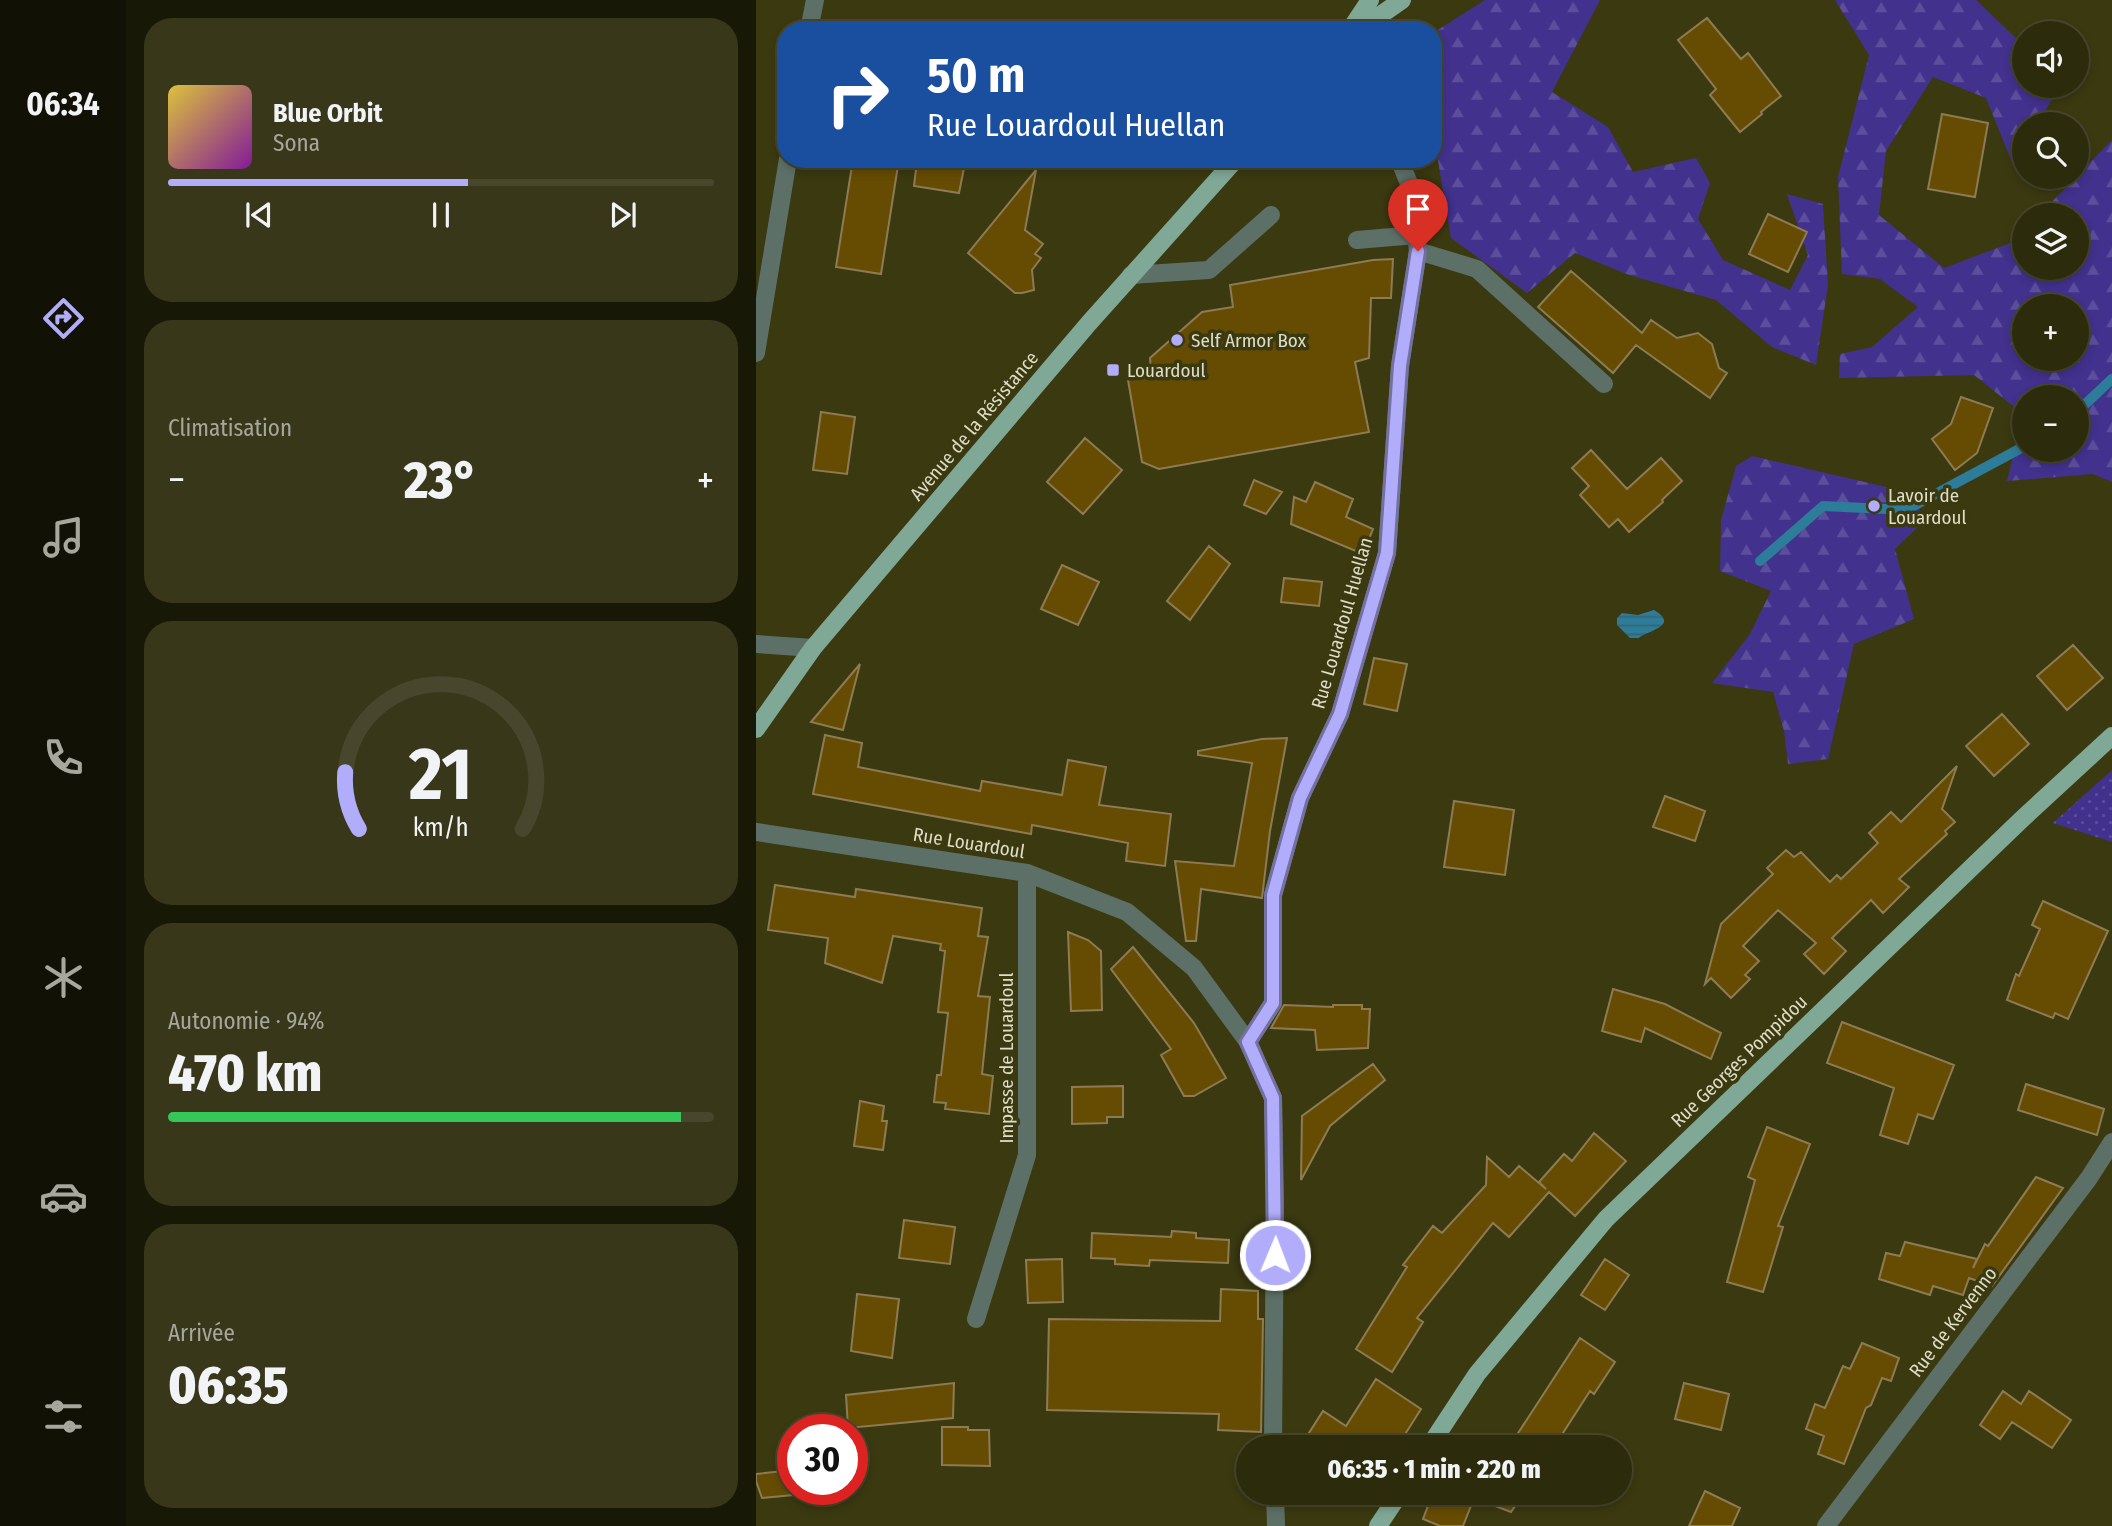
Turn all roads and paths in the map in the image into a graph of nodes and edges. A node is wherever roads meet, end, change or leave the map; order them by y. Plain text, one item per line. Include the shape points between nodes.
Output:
1 (815, 0) edge
2 (1370, 0) edge
3 (1402, 0) edge
4 (811, 21) edge
5 (1356, 21) edge
6 (1372, 21) edge
7 (787, 168) edge
8 (1228, 168) edge
9 (1403, 168) edge
10 (1271, 215) dead end
11 (1357, 240) dead end
12 (1417, 243) junction
13 (1131, 275) junction
14 (756, 353) edge
15 (1604, 384) dead end
16 (756, 644) edge
17 (813, 648) junction
18 (756, 729) edge
19 (2112, 736) edge
20 (756, 832) edge
21 (1027, 873) junction
22 (1248, 1042) junction
23 (2112, 1142) edge
24 (976, 1319) dead end
25 (1273, 1435) edge
26 (1437, 1435) edge
27 (1275, 1505) edge
28 (1391, 1505) edge
29 (1276, 1526) edge
30 (1378, 1526) edge
31 (1826, 1526) edge

1 - 4 street
2 - 5 main road
3 - 6 main road
7 - 14 street
8 - 13 main road, Avenue de la Résistance
9 - 12 street, Rue Louardoul Huellan via 1410,186
10 - 13 street via 1209,270
11 - 12 street
12 - 15 street via 1477,269
12 - 22 street, Rue Louardoul Huellan via 1400,366 1387,553 1340,714 1300,798 1273,895 1273,1003
13 - 17 main road, Avenue de la Résistance
16 - 17 street
17 - 18 main road, Avenue de la Résistance
19 - 26 main road, Rue Georges Pompidou via 1606,1219 1477,1374
20 - 21 street, Rue Louardoul
21 - 22 street, Rue Louardoul via 1127,912 1194,968
21 - 24 street, Impasse de Louardoul via 1027,1155
22 - 25 street, Rue Louardoul via 1273,1098
23 - 31 street, Rue de Kervenno
27 - 29 street
28 - 30 main road

